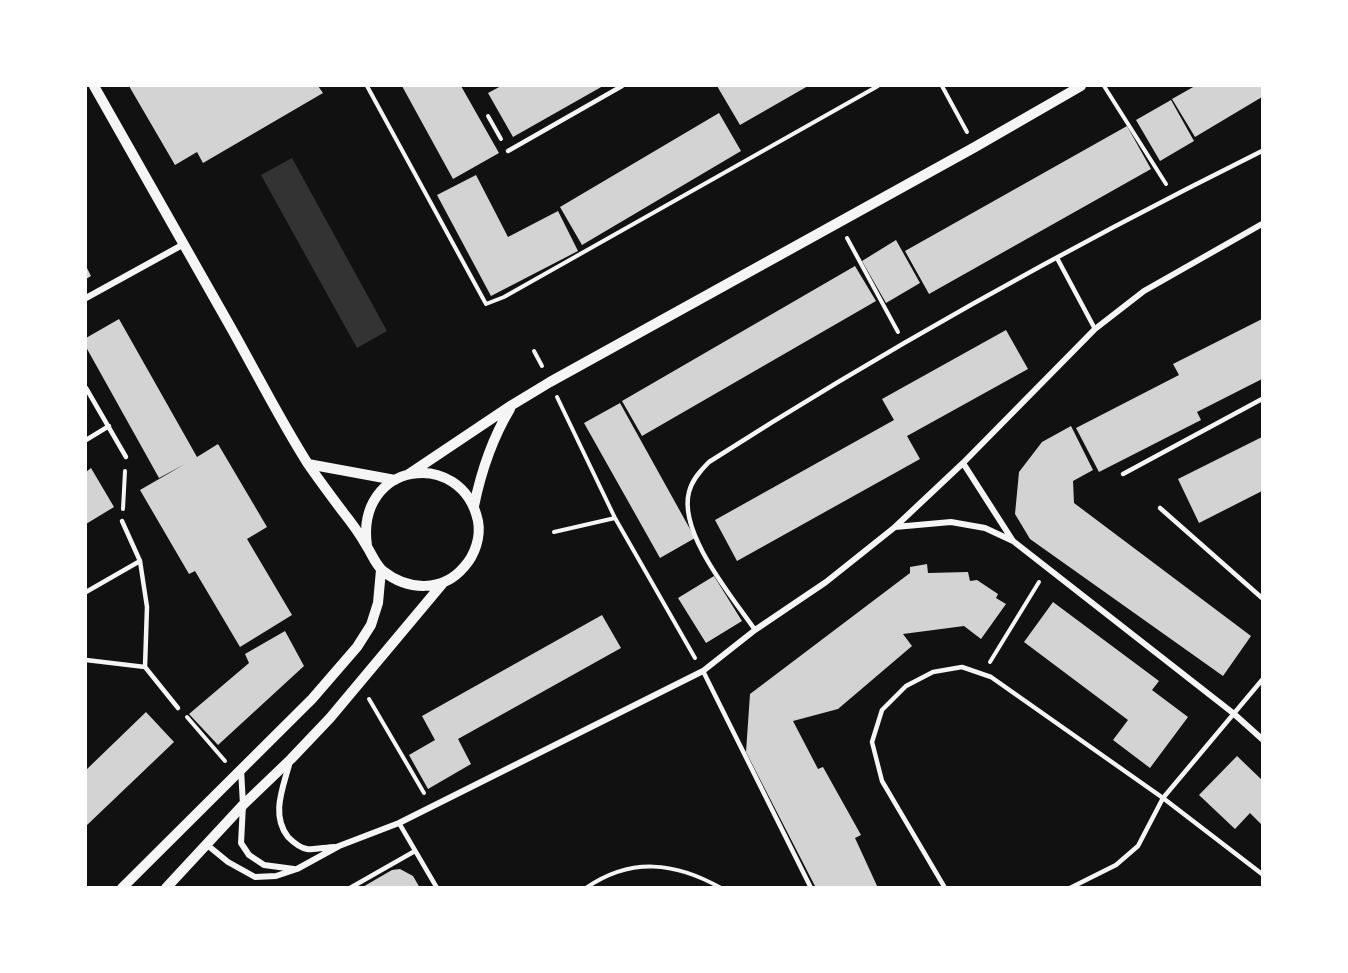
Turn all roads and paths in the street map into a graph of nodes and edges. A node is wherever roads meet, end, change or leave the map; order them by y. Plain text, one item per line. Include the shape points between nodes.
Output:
1 (94, 86) edge
2 (367, 86) edge
3 (622, 86) edge
4 (878, 86) edge
5 (942, 86) edge
6 (1081, 86) edge
7 (1104, 86) edge
8 (488, 116) dead end
9 (975, 147) junction
10 (508, 151) joint
11 (1263, 151) edge
12 (1173, 196) junction
13 (838, 222) junction
14 (1263, 224) edge
15 (184, 244) junction
16 (1057, 258) junction
17 (86, 298) edge
18 (1095, 329) junction
19 (904, 342) junction
20 (534, 351) dead end
21 (550, 382) junction
22 (86, 388) edge
23 (1263, 399) edge
24 (512, 405) junction
25 (109, 426) junction
26 (86, 440) edge
27 (126, 457) joint
28 (963, 463) junction
29 (308, 464) junction
30 (409, 474) junction
31 (1123, 474) dead end
32 (395, 480) junction
33 (474, 506) junction
34 (1160, 508) dead end
35 (615, 518) junction
36 (122, 521) joint
37 (895, 527) junction
38 (554, 532) dead end
39 (1013, 541) junction
40 (368, 546) junction
41 (140, 561) junction
42 (1048, 568) junction
43 (381, 570) junction
44 (443, 583) junction
45 (86, 592) edge
46 (1263, 598) edge
47 (755, 630) junction
48 (86, 660) edge
49 (145, 667) junction
50 (703, 671) junction
51 (983, 673) junction
52 (365, 676) junction
53 (1263, 680) edge
54 (178, 708) joint
55 (1233, 713) junction
56 (1263, 739) edge
57 (291, 759) junction
58 (238, 770) junction
59 (1164, 798) junction
60 (243, 805) junction
61 (432, 807) junction
62 (399, 824) junction
63 (206, 844) junction
64 (339, 846) junction
65 (415, 851) junction
66 (297, 869) junction
67 (1263, 874) edge
68 (122, 888) edge
69 (166, 888) edge
70 (350, 888) edge
71 (436, 888) edge
72 (586, 888) edge
73 (721, 888) edge
74 (811, 888) edge
75 (945, 888) edge
76 (1070, 888) edge

1 - 15 street
2 - 4 path via 486,304
3 - 10 lane
5 - 9 path
6 - 9 street
7 - 12 path
8 - 10 path
9 - 13 street
11 - 12 lane
12 - 16 lane
13 - 19 path
13 - 21 street
14 - 18 street via 1144,291
15 - 17 street
15 - 29 street
16 - 18 lane
16 - 19 lane
18 - 28 street
19 - 47 lane via 724,452 696,475 687,506 690,524 712,566
20 - 21 path
21 - 24 street
21 - 35 path
22 - 25 lane
23 - 31 lane
24 - 30 street
24 - 33 street via 488,454
25 - 26 lane
25 - 27 lane
27 - 36 path
28 - 37 street
28 - 39 street
29 - 32 street
29 - 40 street
30 - 32 street
30 - 33 street via 428,473 447,479 463,490
32 - 40 street via 373,501 365,531
33 - 44 street via 477,542 471,560
34 - 46 lane
35 - 38 path
35 - 50 path
36 - 41 lane
37 - 39 street via 951,522 985,528
37 - 47 street via 826,582
39 - 42 street
40 - 43 street
41 - 45 lane
41 - 49 lane via 147,606
42 - 51 path
42 - 55 street
43 - 44 street via 400,582 422,587
43 - 58 street via 378,603 371,625 357,647 312,699
44 - 52 street
47 - 50 street
48 - 49 lane
49 - 54 lane
50 - 61 street
50 - 74 lane
51 - 59 lane
51 - 75 lane via 962,668 933,672 906,686 882,710 872,742 882,781
52 - 57 street
52 - 61 path via 368,698
53 - 55 lane
54 - 58 path
55 - 56 street
55 - 59 lane
57 - 60 street
57 - 64 street via 279,806 283,830 292,842 305,849
58 - 60 street
58 - 68 street
59 - 67 lane
59 - 76 lane via 1138,846 1116,865
60 - 63 street
60 - 66 street via 242,843 249,855 264,865
61 - 62 street
62 - 64 street
62 - 65 lane
63 - 66 street via 255,877
63 - 69 street
64 - 66 street
65 - 70 lane
65 - 71 lane
72 - 73 path via 615,872 658,866 699,875

